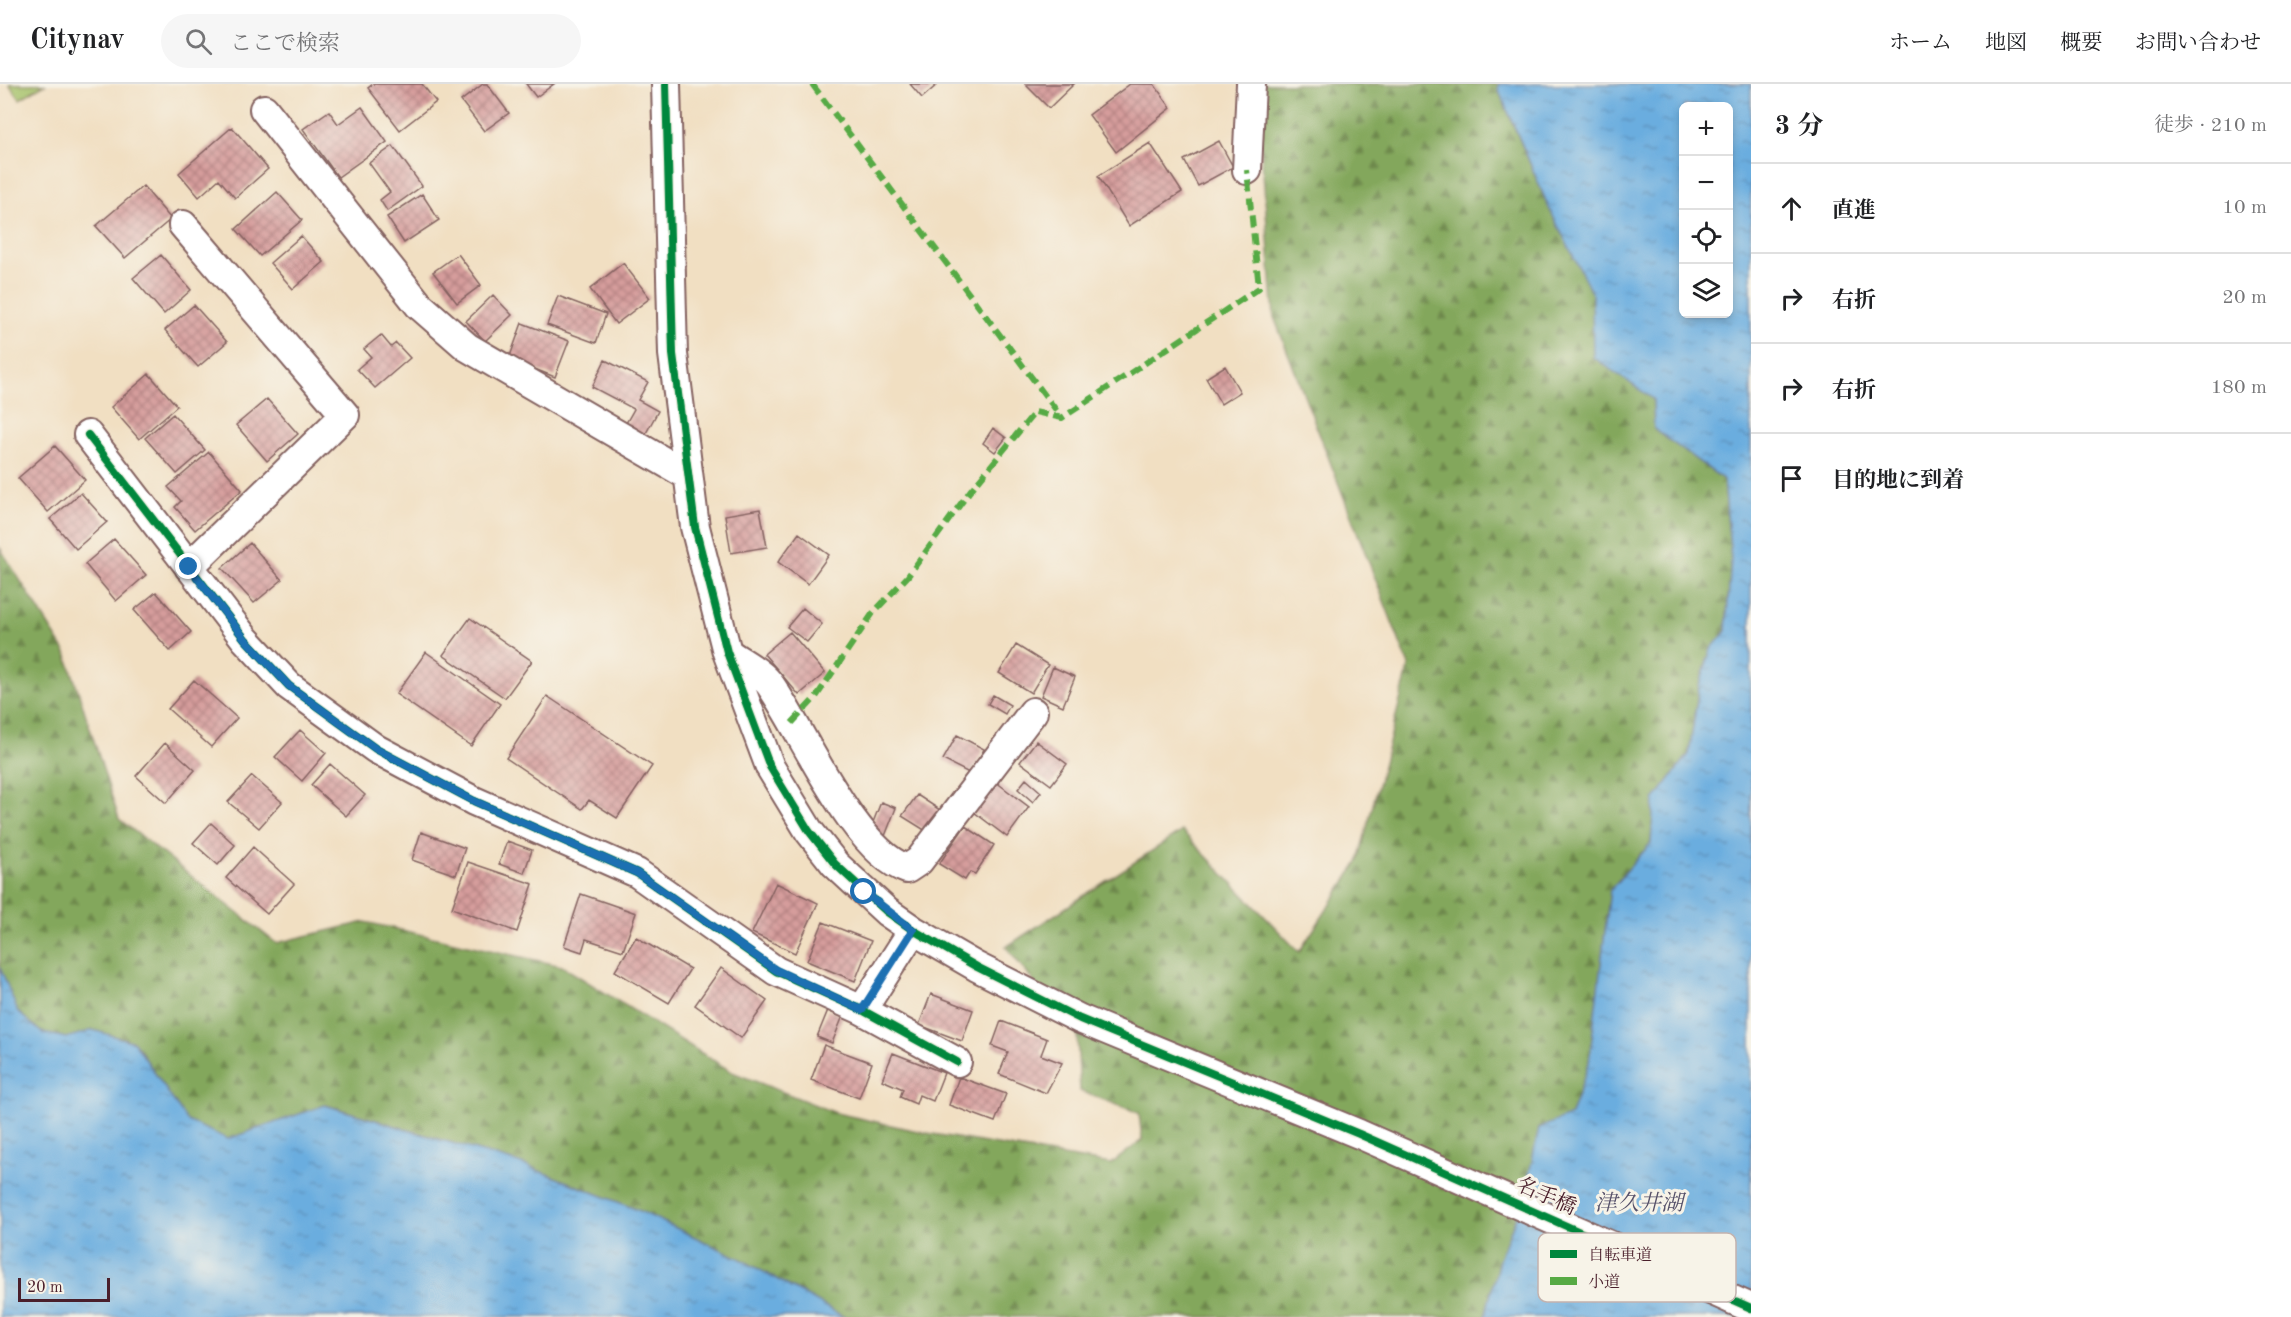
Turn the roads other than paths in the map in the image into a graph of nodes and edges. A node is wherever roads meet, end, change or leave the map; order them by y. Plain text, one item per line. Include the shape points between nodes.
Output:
1 (666, 84) edge
2 (1251, 84) edge
3 (264, 109) dead end
4 (1247, 170) dead end
5 (183, 225) dead end
6 (88, 435) dead end
7 (687, 475) junction
8 (189, 567) junction
9 (727, 652) junction
10 (1033, 712) dead end
11 (913, 930) junction
12 (862, 1010) junction
13 (957, 1062) dead end
14 (1582, 1233) edge
15 (1736, 1301) edge
16 (1751, 1308) edge

1 - 7 street, 名手橋 via 673,354
2 - 4 street
3 - 7 street via 419,305 459,340
5 - 8 street via 345,415
6 - 8 street
7 - 9 street, 名手橋 via 707,582
8 - 12 street via 245,639 289,686 376,749 474,801 637,873 776,970
9 - 10 street via 770,684 843,806 881,854 907,868 919,861
9 - 11 street, 名手橋 via 770,766 809,831 864,892
11 - 12 street
11 - 14 street, 名手橋 via 1080,1019 1359,1134
12 - 13 street
15 - 16 street, 名手橋

